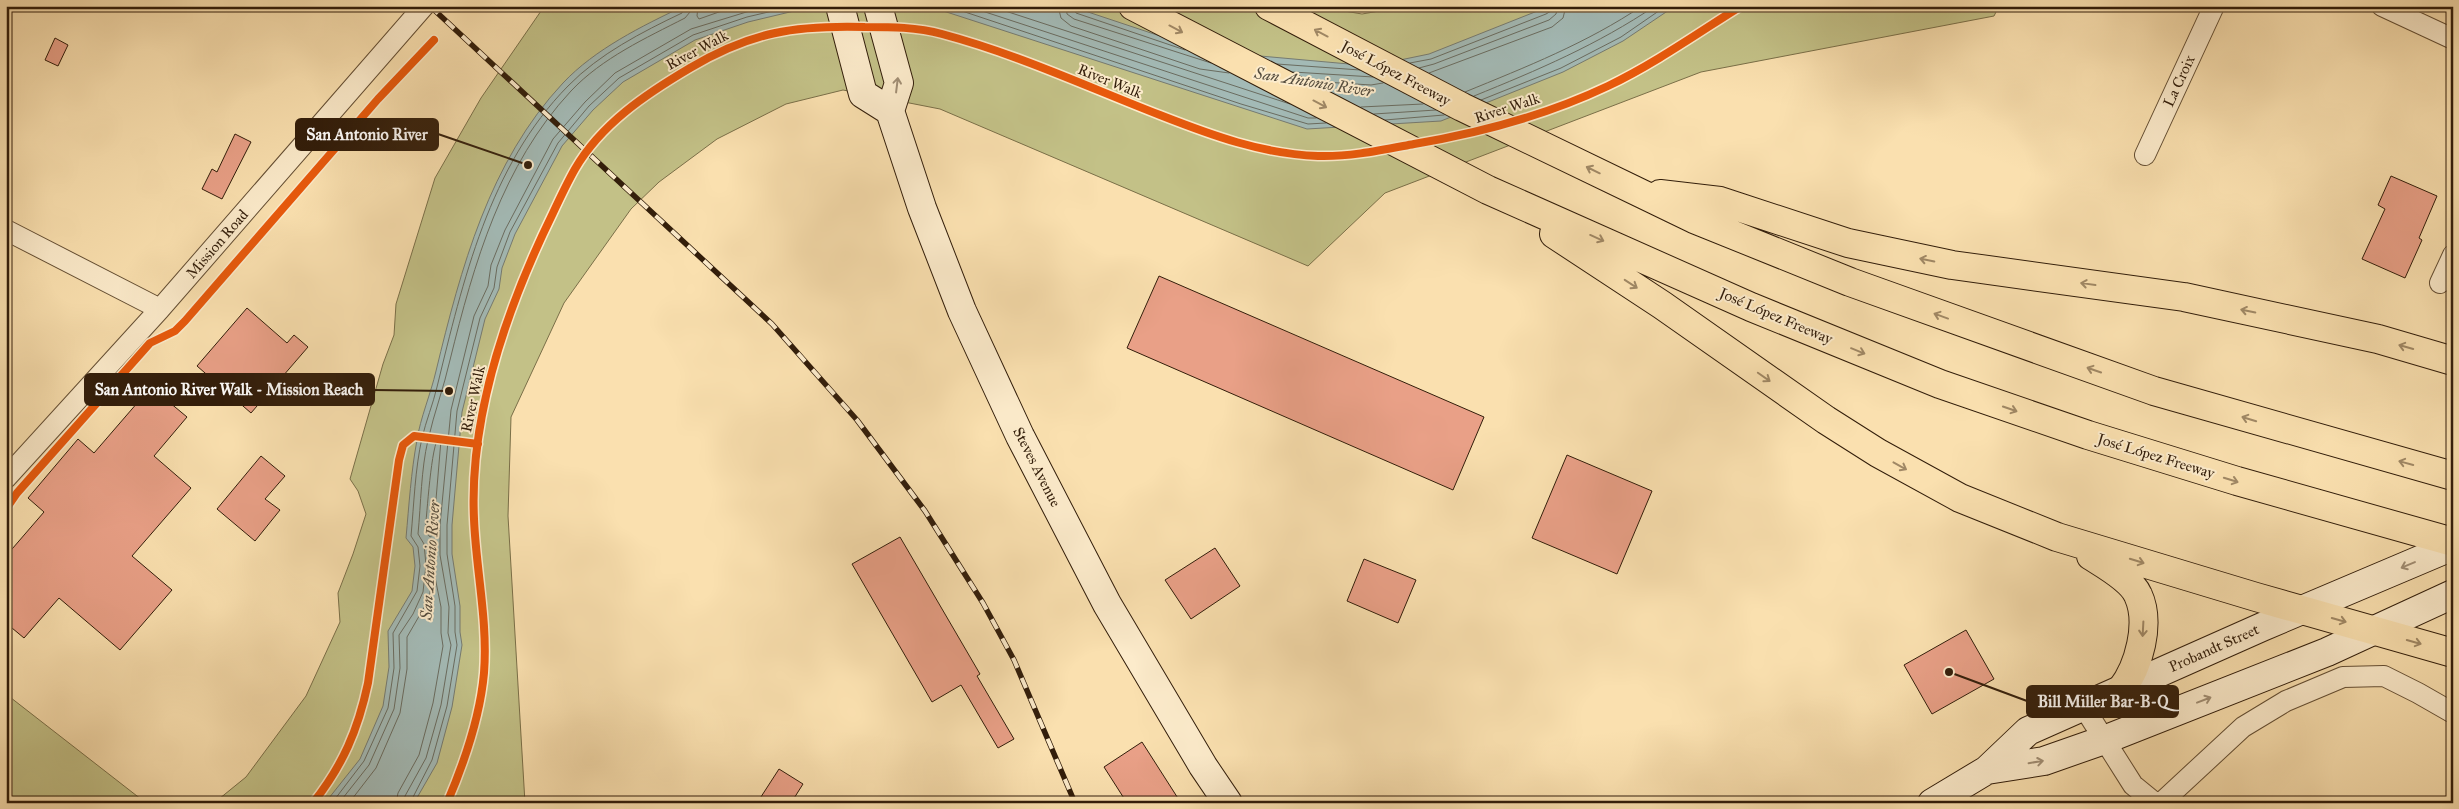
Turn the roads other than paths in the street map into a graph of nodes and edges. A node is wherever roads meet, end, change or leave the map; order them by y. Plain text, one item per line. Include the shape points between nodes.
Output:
1 (424, 6) edge
2 (840, 6) edge
3 (878, 6) edge
4 (1133, 6) edge
5 (1269, 6) edge
6 (2214, 6) edge
7 (2382, 6) edge
8 (2453, 39) edge
9 (890, 111) junction
10 (2145, 155) dead end
11 (1488, 190) junction
12 (1634, 190) junction
13 (6, 230) edge
14 (2453, 255) edge
15 (2440, 283) dead end
16 (160, 309) junction
17 (2453, 361) edge
18 (2453, 476) edge
19 (6, 478) edge
20 (2057, 536) junction
21 (2453, 544) edge
22 (2453, 594) edge
23 (2303, 609) junction
24 (2376, 631) junction
25 (2453, 653) edge
26 (2121, 690) junction
27 (2082, 706) junction
28 (2453, 713) edge
29 (2104, 740) junction
30 (1987, 770) junction
31 (1228, 803) edge
32 (1932, 803) edge
33 (2155, 803) edge
34 (2161, 803) edge

1 - 16 street, Mission Road
2 - 9 main road via 863,94
9 -> 3 main road via 899,83
4 -> 11 highway, José López Freeway
12 -> 5 highway, José López Freeway via 1462,107
6 - 10 street, La Croix
7 - 8 street
9 - 31 main road, Steves Avenue via 922,208 962,312 1020,436 1107,604
11 -> 20 highway via 1878,453 1960,498
11 -> 21 highway, José López Freeway via 1751,307 1940,384 2088,435
17 -> 12 highway via 2378,339 2184,297 1952,265 1848,243 1720,202
18 -> 12 highway, José López Freeway via 2258,422 2073,363 1850,282 1694,219
13 - 16 street
14 - 15 street
16 - 19 street, Mission Road
20 -> 23 highway
20 -> 26 highway via 2116,571 2138,594 2143,621 2142,642 2129,680
21 -> 23 main road, Probandt Street
22 - 24 main road, Probandt Street
23 -> 24 highway
23 - 26 main road, Probandt Street
24 -> 25 highway
29 -> 24 main road, Probandt Street
26 - 27 main road, Probandt Street
27 - 29 street
27 - 30 main road, Probandt Street via 2028,731
28 - 34 street via 2384,676 2343,677 2286,701 2243,727
30 -> 29 main road, Probandt Street via 2044,761
29 - 33 street via 2133,785
30 - 32 main road, Probandt Street

